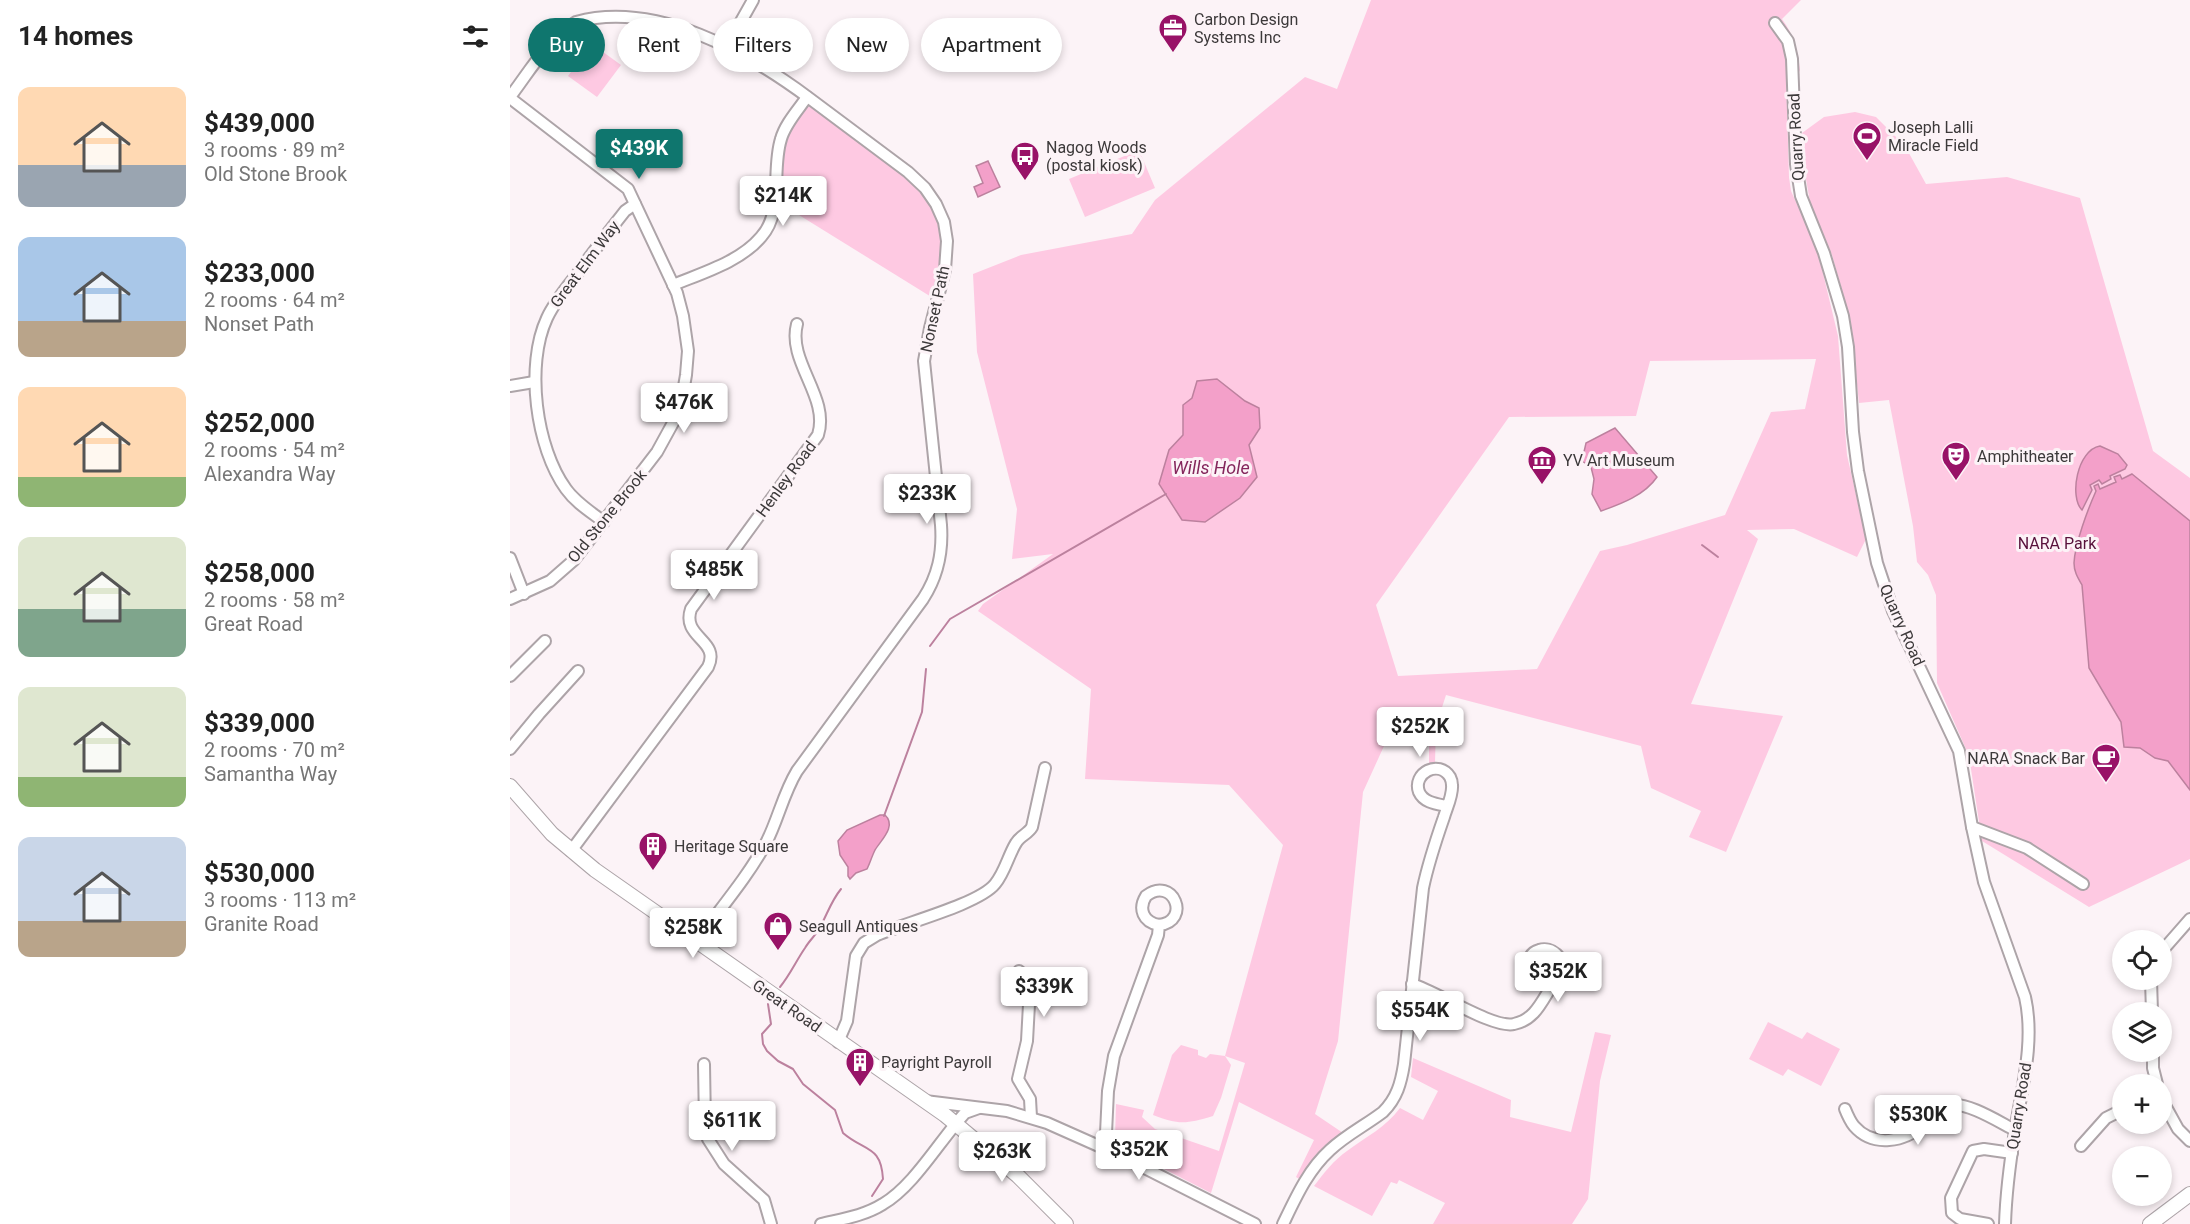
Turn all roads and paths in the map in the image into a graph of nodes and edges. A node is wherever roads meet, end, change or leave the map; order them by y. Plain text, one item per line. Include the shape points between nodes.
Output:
1 (753, 0) edge
2 (640, 7) dead end
3 (662, 11) dead end
4 (743, 18) edge
5 (1775, 23) dead end
6 (713, 32) edge
7 (773, 72) edge
8 (807, 97) junction
9 (510, 98) edge
10 (635, 204) junction
11 (673, 285) junction
12 (797, 324) dead end
13 (534, 382) junction
14 (510, 386) edge
15 (604, 522) junction
16 (510, 558) edge
17 (524, 594) junction
18 (510, 599) edge
19 (545, 642) dead end
20 (578, 671) dead end
21 (510, 676) edge
22 (510, 749) edge
23 (1045, 768) dead end
24 (510, 786) edge
25 (1447, 806) dead end
26 (1972, 827) junction
27 (571, 851) junction
28 (2083, 884) dead end
29 (2190, 919) edge
30 (1159, 925) dead end
31 (2172, 940) edge
32 (696, 942) junction
33 (1019, 970) dead end
34 (1412, 984) junction
35 (1550, 989) dead end
36 (838, 1042) junction
37 (704, 1064) dead end
38 (925, 1101) junction
39 (984, 1107) junction
40 (1845, 1109) dead end
41 (2112, 1115) edge
42 (1031, 1118) junction
43 (956, 1123) junction
44 (2172, 1123) edge
45 (2015, 1130) junction
46 (2190, 1141) edge
47 (1101, 1146) junction
48 (2080, 1146) dead end
49 (2012, 1153) junction
50 (2190, 1194) edge
51 (771, 1224) edge
52 (821, 1224) edge
53 (1066, 1224) edge
54 (1255, 1224) edge
55 (1282, 1224) edge
56 (1988, 1224) edge
57 (2005, 1224) edge
58 (2150, 1224) edge

1 - 4 street
2 - 9 street via 606,9 570,26
3 - 6 street, Nonset Path
5 - 26 street, Quarry Road via 1788,41 1792,58 1801,196 1843,316 1858,471 1877,563 1893,611 1959,751
7 - 8 street, Nonset Path
8 - 11 street via 781,139 773,212 763,235 732,258
8 - 32 street, Nonset Path via 913,176 931,196 944,222 945,270 924,361 941,525 940,558 929,589 797,771 761,852
9 - 10 street, Old Stone Brook via 616,178 628,189
10 - 11 street, Old Stone Brook
10 - 13 street, Great Elm Way via 625,211 554,304 541,336
11 - 15 street, Old Stone Brook via 688,351 679,410 657,452
12 - 27 street, Henley Road via 796,345 820,415 818,435 691,609 690,627 710,650 708,667
13 - 14 street
13 - 15 street, Great Elm Way via 544,437 557,474 571,495
15 - 17 street, Old Stone Brook via 566,568
16 - 17 street
17 - 18 street, Old Stone Brook
19 - 21 street
20 - 22 street
23 - 36 street via 1032,827 1017,841 994,886 973,900 877,935 859,949 847,1021
24 - 27 main road, Great Road
25 - 34 street via 1423,888
26 - 28 street via 2027,848
26 - 45 street, Quarry Road via 1984,882 2028,1012 2026,1058
27 - 32 main road, Great Road
29 - 31 street
30 - 47 street via 1114,1056 1106,1133
32 - 36 main road, Great Road
33 - 42 street via 1030,986 1028,1034 1018,1078 1030,1099
34 - 35 street via 1501,1025 1528,1018
34 - 55 street via 1404,1065 1395,1097 1383,1112 1320,1160
36 - 38 main road, Great Road
37 - 51 street via 708,1139 724,1164 764,1200
38 - 39 street
38 - 43 main road, Great Road
39 - 42 street
39 - 43 street via 968,1111
40 - 45 street via 1860,1131 1884,1141 1913,1132 1942,1107 1951,1105 1977,1111
41 - 48 street
42 - 47 street
43 - 52 street via 903,1188 885,1203 856,1216
43 - 53 main road, Great Road
44 - 46 street
45 - 49 street, Quarry Road
47 - 54 street
49 - 56 street via 1973,1151 1951,1198 1952,1213 1960,1219
49 - 57 street, Quarry Road
50 - 58 main road

